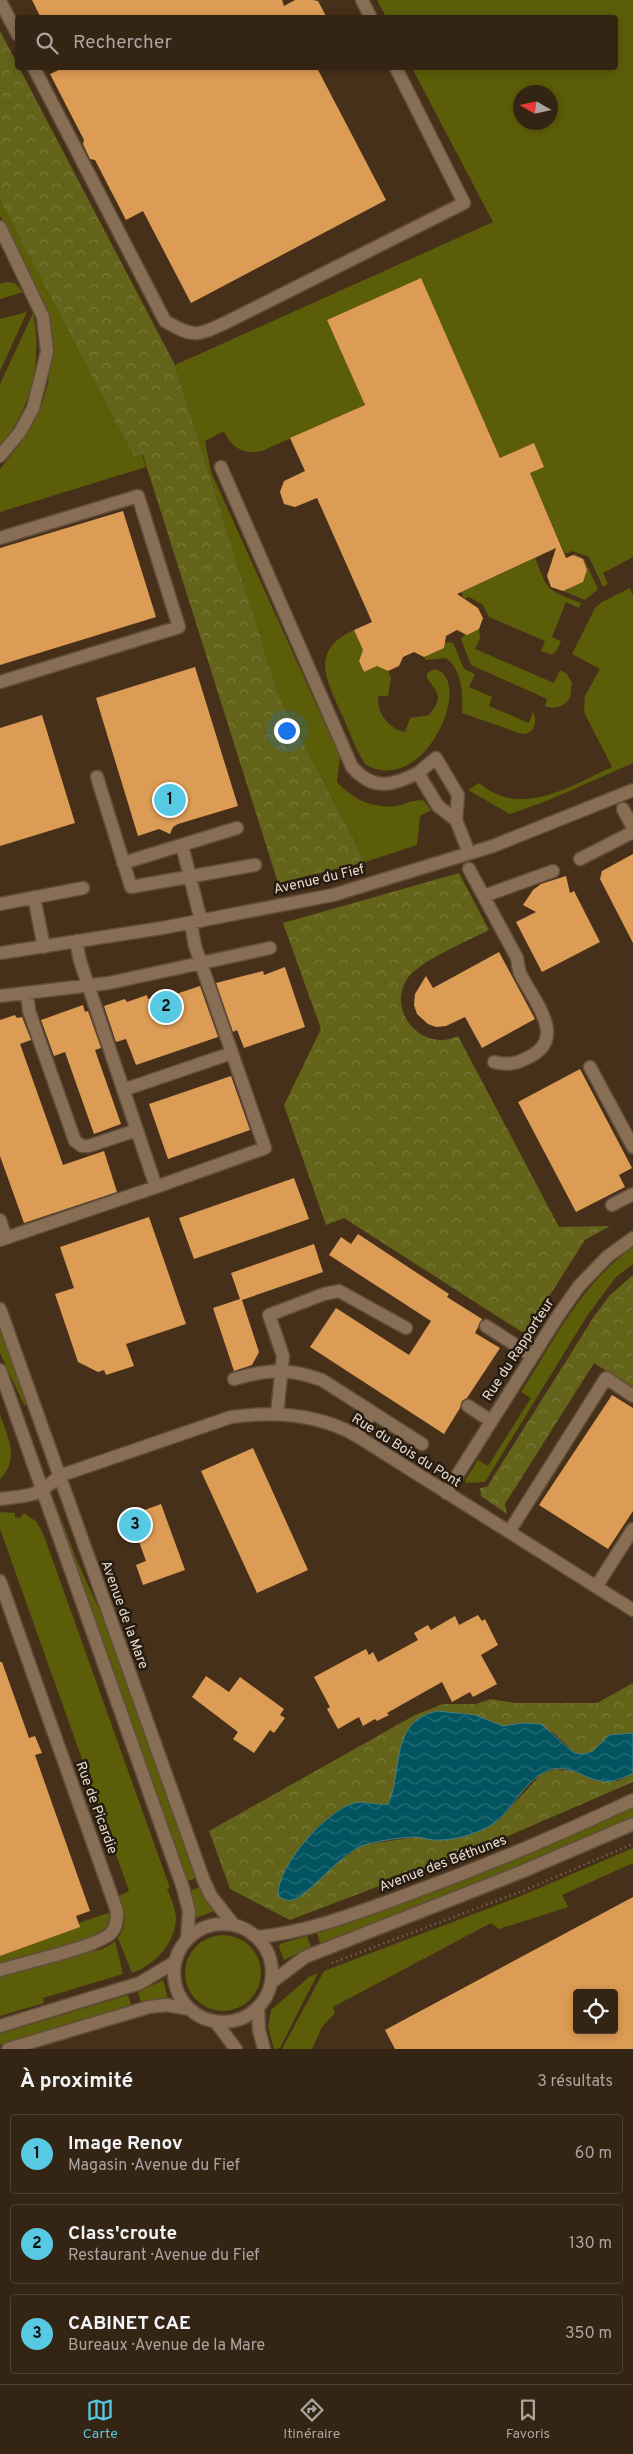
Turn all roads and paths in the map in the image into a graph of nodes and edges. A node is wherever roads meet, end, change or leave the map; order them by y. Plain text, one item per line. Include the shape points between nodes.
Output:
1 (362, 0) edge
2 (0, 1) edge
3 (370, 15) edge
4 (15, 29) edge
5 (35, 70) edge
6 (397, 70) edge
7 (0, 228) edge
8 (0, 456) edge
9 (221, 467) dead end
10 (0, 538) edge
11 (0, 682) edge
12 (418, 773) junction
13 (97, 777) dead end
14 (633, 790) edge
15 (623, 809) dead end
16 (456, 820) junction
17 (237, 828) dead end
18 (633, 828) edge
19 (633, 832) edge
20 (182, 845) junction
21 (469, 853) junction
22 (580, 859) dead end
23 (123, 863) junction
24 (255, 865) dead end
25 (469, 869) dead end
26 (553, 871) dead end
27 (190, 877) junction
28 (83, 888) dead end
29 (484, 896) junction
30 (34, 897) junction
31 (0, 904) edge
32 (196, 922) junction
33 (76, 942) junction
34 (44, 947) junction
35 (270, 948) dead end
36 (0, 953) edge
37 (201, 963) junction
38 (88, 986) junction
39 (27, 993) junction
40 (0, 996) edge
41 (232, 1053) junction
42 (494, 1062) dead end
43 (590, 1067) dead end
44 (123, 1090) junction
45 (137, 1130) junction
46 (633, 1147) edge
47 (156, 1187) junction
48 (633, 1194) edge
49 (612, 1205) dead end
50 (0, 1220) edge
51 (633, 1238) edge
52 (3, 1239) edge
53 (0, 1309) edge
54 (486, 1326) dead end
55 (406, 1328) dead end
56 (532, 1356) junction
57 (0, 1370) edge
58 (282, 1370) junction
59 (234, 1378) dead end
60 (633, 1396) edge
61 (468, 1406) dead end
62 (372, 1412) junction
63 (277, 1414) junction
64 (491, 1421) junction
65 (357, 1436) junction
66 (422, 1444) dead end
67 (59, 1476) junction
68 (43, 1492) junction
69 (446, 1493) junction
70 (0, 1499) edge
71 (633, 1529) edge
72 (508, 1532) junction
73 (0, 1581) edge
74 (596, 1587) junction
75 (632, 1608) edge
76 (633, 1800) edge
77 (633, 1824) edge
78 (633, 1844) edge
79 (233, 1924) junction
80 (257, 1937) junction
81 (187, 1940) junction
82 (175, 1962) junction
83 (331, 1963) dead end
84 (0, 1970) edge
85 (272, 1982) junction
86 (258, 2008) junction
87 (190, 2009) junction
88 (215, 2021) junction
89 (0, 2026) edge
90 (8, 2049) edge
91 (236, 2049) edge
92 (264, 2049) edge

1 - 3 street
2 - 4 street
5 - 6 street via 165,321 186,333 203,333 464,203
7 - 8 street via 43,317 46,352 33,408 20,432
9 - 12 street via 352,766 371,782 384,785
10 - 11 street via 138,496 179,627
12 - 16 street via 438,806
12 - 16 street via 436,758 458,795
13 - 23 street
14 - 21 street, Avenue du Fief
15 - 18 street
16 - 21 street
17 - 20 street
19 - 22 street
20 - 23 street
20 - 27 street
21 - 32 street, Avenue du Fief via 333,895
23 - 27 street via 131,888
24 - 27 street
25 - 29 street
26 - 29 street
27 - 32 street
28 - 30 street
29 - 42 street via 517,958 519,971 547,1021 548,1031 543,1048 537,1053 517,1064
30 - 31 street
30 - 34 street
32 - 33 street, Avenue du Fief
32 - 37 street
33 - 34 street, Avenue du Fief
33 - 38 street
34 - 36 street, Avenue du Fief
35 - 37 street
37 - 38 street
37 - 41 street
38 - 39 street
38 - 44 street
39 - 40 street
39 - 45 street via 29,1011 75,1141 89,1146
41 - 44 street
41 - 47 street via 265,1148
43 - 46 street
44 - 45 street
45 - 47 street
47 - 52 street
48 - 49 street
50 - 52 street
51 - 56 street, Rue du Rapporteur via 608,1256 584,1280
53 - 67 street, Avenue de la Mare
54 - 56 street
55 - 58 street via 344,1292 324,1294 269,1315 283,1356
56 - 64 street, Rue du Rapporteur
57 - 68 street
58 - 59 street
58 - 62 street via 322,1380
58 - 63 street
60 - 72 street via 606,1378
61 - 64 street
62 - 65 street
62 - 66 street
63 - 65 street, Rue du Bois du Pont via 322,1421
63 - 67 street, Rue du Bois du Pont via 231,1416
64 - 69 street, Rue du Rapporteur
65 - 69 street, Rue du Bois du Pont
67 - 68 street, Rue du Bois du Pont
67 - 79 street, Avenue de la Mare via 204,1881 211,1896
68 - 70 street
68 - 81 street via 183,1888 189,1910
69 - 72 street, Rue du Bois du Pont
71 - 74 street
72 - 74 street, Rue du Bois du Pont
73 - 84 street, Rue de Picardie via 117,1911 111,1933 95,1942
74 - 75 street, Rue du Bois du Pont
76 - 80 street, Avenue des Béthunes via 500,1859 360,1912 309,1928
77 - 85 street via 521,1872 311,1954
78 - 83 path via 525,1890
79 - 80 street
79 - 81 street via 212,1925
80 - 85 street via 271,1962
81 - 82 street
82 - 87 street via 177,1987
82 - 89 street via 140,1983
85 - 86 street
86 - 88 street via 234,2021
86 - 92 street
87 - 88 street
87 - 90 street via 149,2007
88 - 91 street

